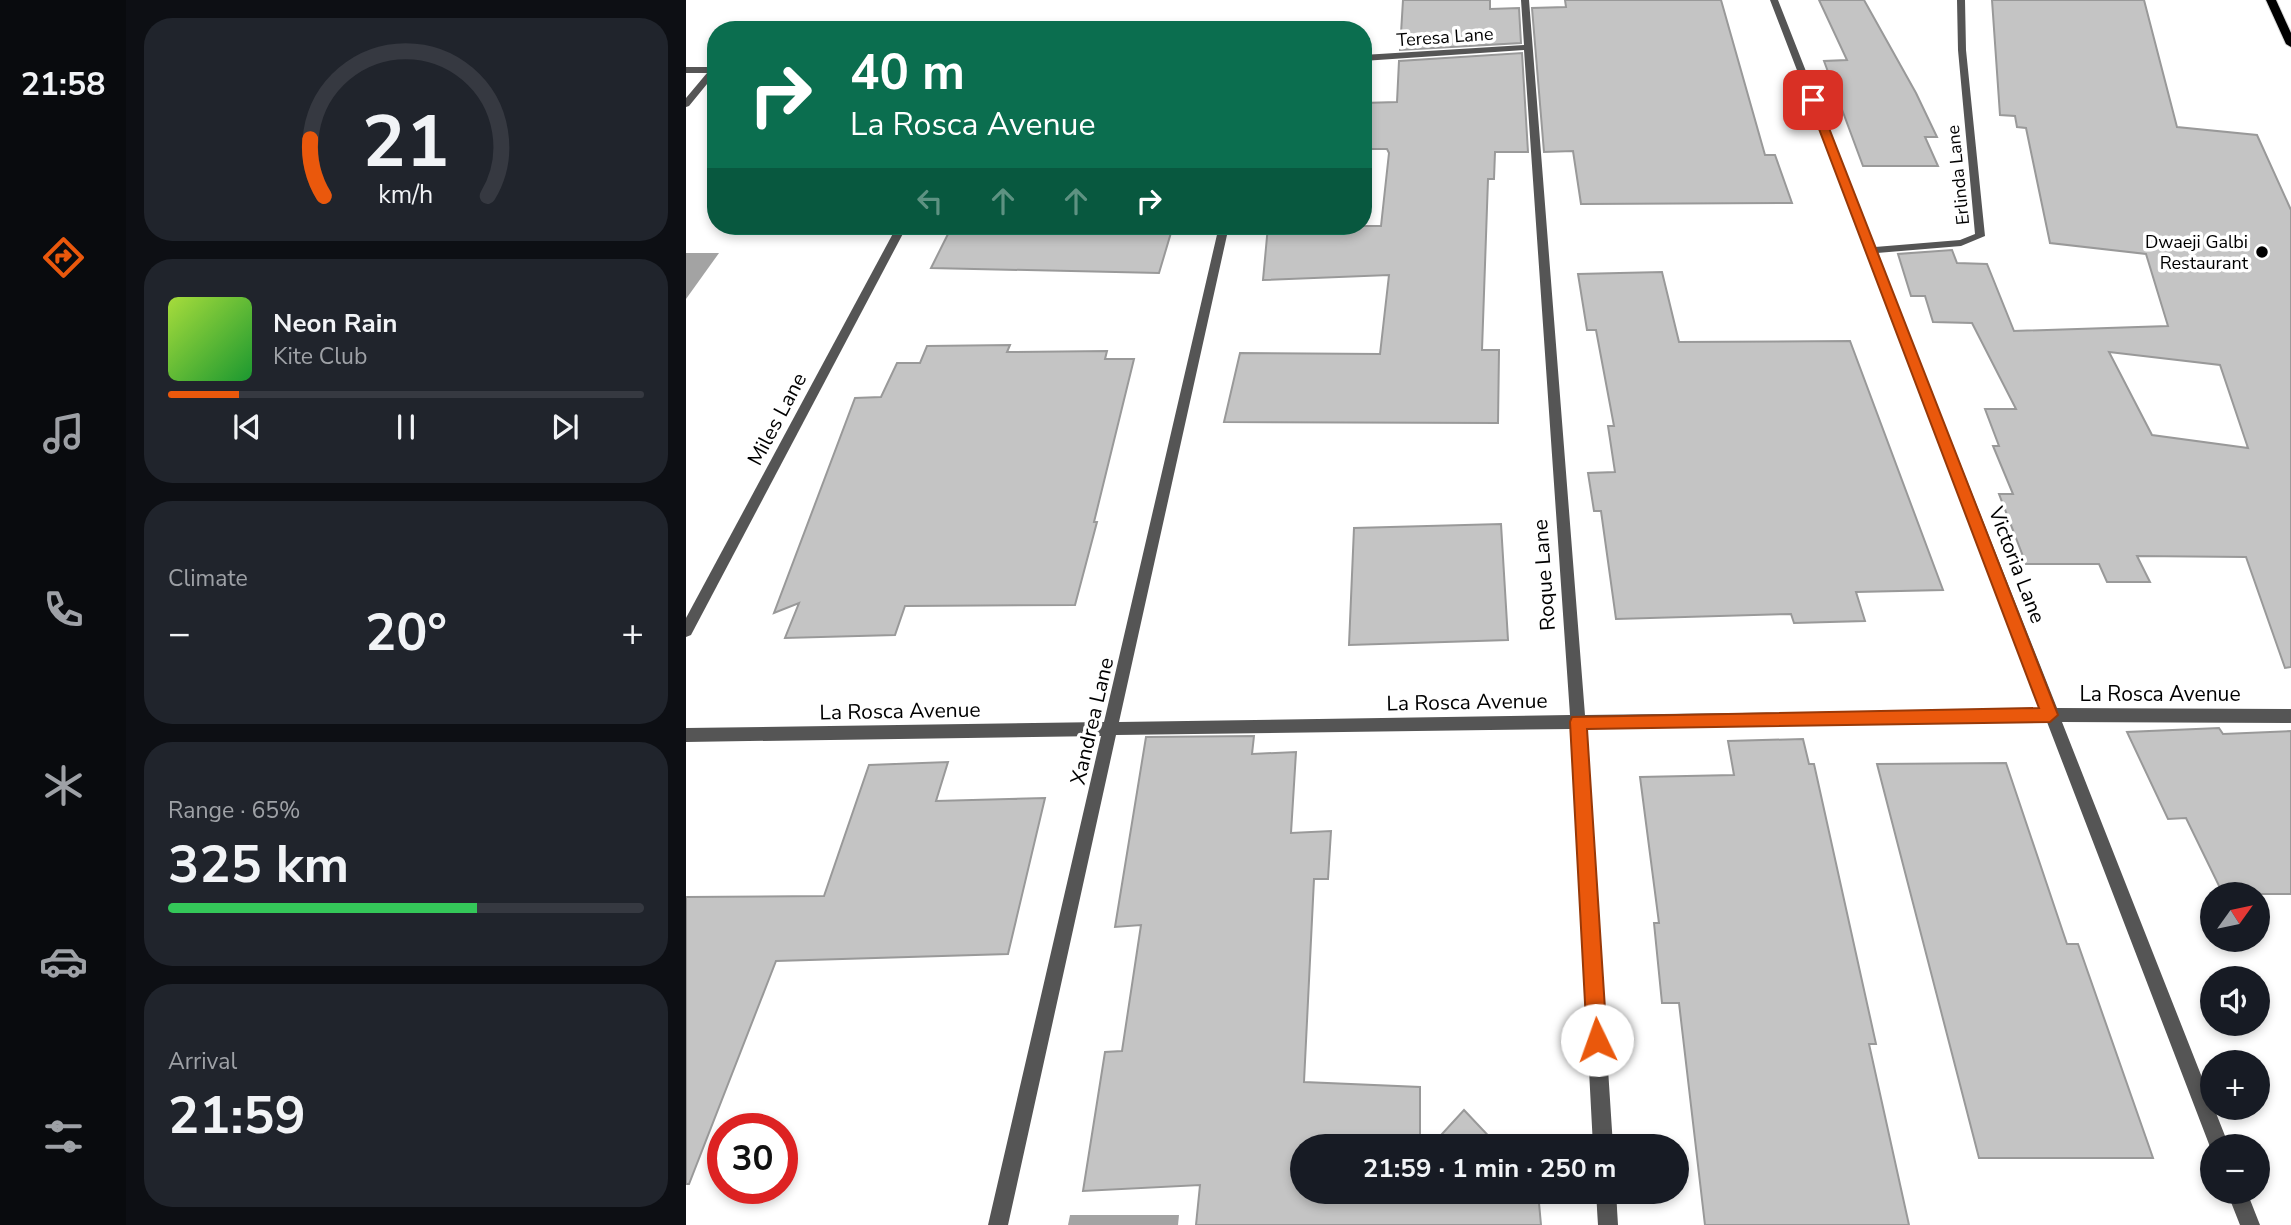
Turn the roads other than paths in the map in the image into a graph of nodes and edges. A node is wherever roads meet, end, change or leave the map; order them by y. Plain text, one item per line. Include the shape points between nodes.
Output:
1 (1525, 0) edge
2 (1774, 0) edge
3 (1961, 0) edge
4 (2271, 0) edge
5 (2291, 44) edge
6 (1528, 47) junction
7 (1372, 57) edge
8 (686, 70) edge
9 (707, 70) edge
10 (707, 79) edge
11 (686, 104) edge
12 (897, 235) edge
13 (1222, 235) edge
14 (1872, 250) junction
15 (686, 631) edge
16 (2050, 715) junction
17 (2291, 716) edge
18 (1578, 722) junction
19 (1111, 729) junction
20 (686, 735) edge
21 (1602, 1134) edge
22 (2214, 1134) edge
23 (1607, 1204) edge
24 (2242, 1204) edge
25 (998, 1225) edge
26 (1608, 1225) edge
27 (2250, 1225) edge

1 - 6 street, Roque Lane
2 - 14 street, Victoria Lane
3 - 14 street, Erlinda Lane via 1980,236 1961,243
4 - 5 main road
6 - 7 street, Teresa Lane
6 - 18 street, Roque Lane
8 - 9 street
10 - 11 street
12 - 15 street, Miles Lane
13 - 19 street, Xandrea Lane
14 - 16 street, Victoria Lane
16 - 17 street, La Rosca Avenue
16 - 18 street, La Rosca Avenue
16 - 22 street, Victoria Lane
18 - 19 street, La Rosca Avenue
18 - 21 street, Roque Lane
19 - 20 street, La Rosca Avenue
19 - 25 street, Xandrea Lane
23 - 26 street
24 - 27 street

